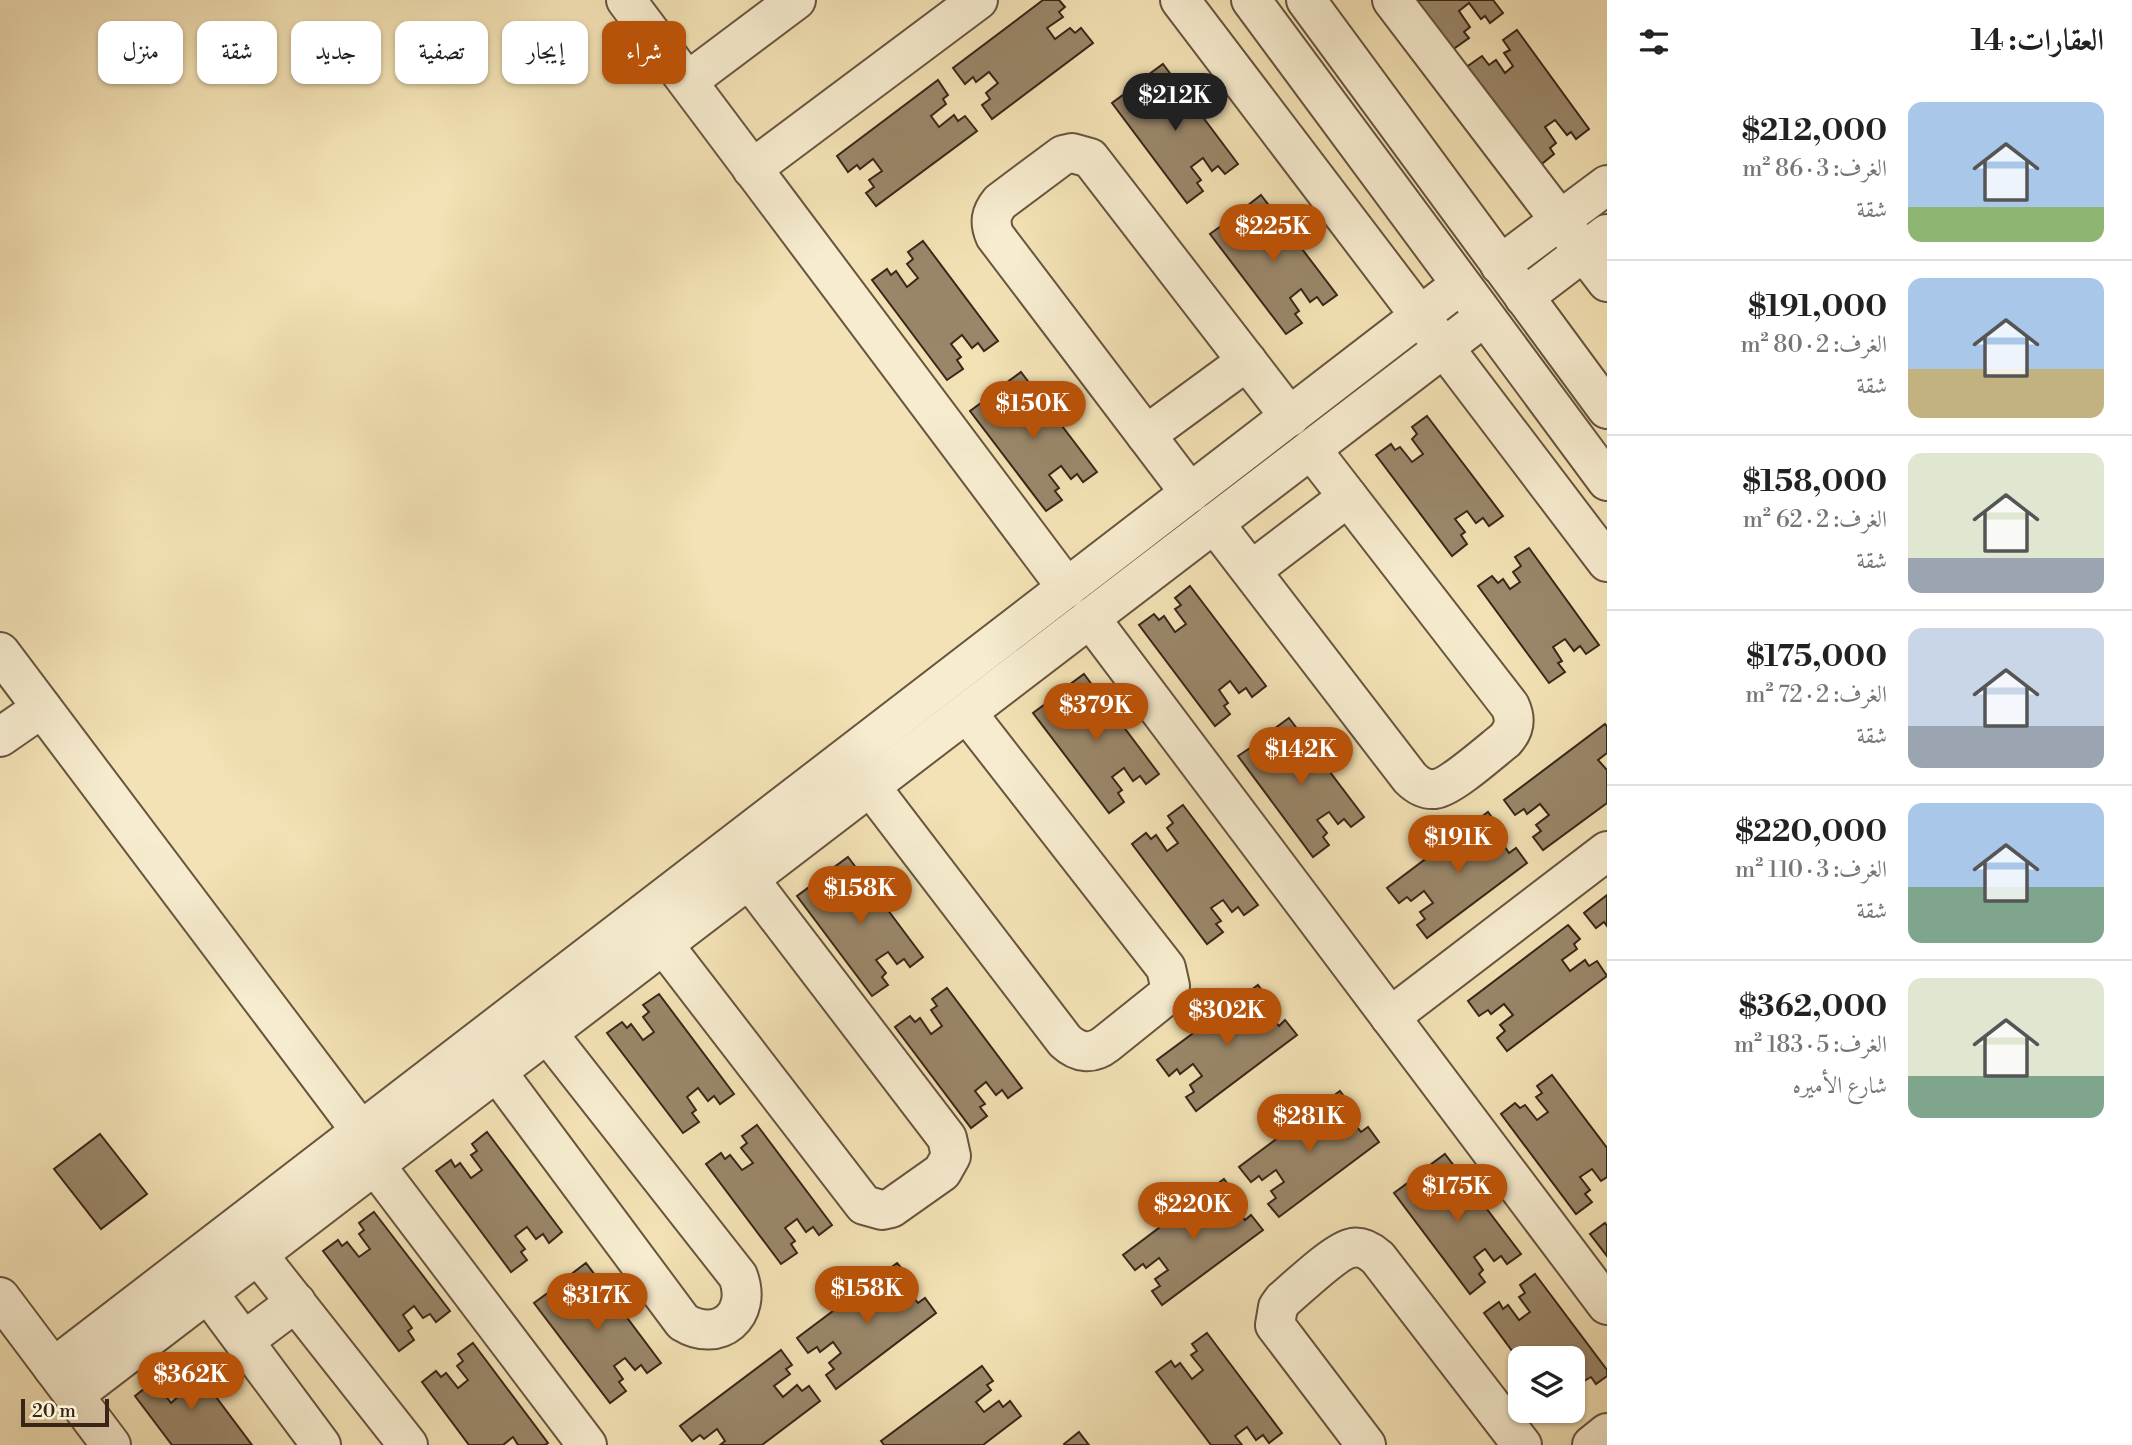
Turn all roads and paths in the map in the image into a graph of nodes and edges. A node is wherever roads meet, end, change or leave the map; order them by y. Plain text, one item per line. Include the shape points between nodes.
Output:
1 (626, 0) edge
2 (796, 0) edge
3 (978, 0) edge
4 (1180, 0) edge
5 (1251, 0) edge
6 (1306, 0) edge
7 (1392, 0) edge
8 (688, 81) junction
9 (752, 169) junction
10 (1607, 185) edge
11 (1560, 220) junction
12 (1478, 235) junction
13 (1596, 243) edge
14 (1500, 265) junction
15 (1452, 274) junction
16 (1607, 282) edge
17 (1524, 297) junction
18 (1420, 317) junction
19 (1484, 317) junction
20 (1443, 348) junction
21 (1247, 361) junction
22 (1607, 409) edge
23 (1290, 417) junction
24 (1146, 435) junction
25 (1311, 449) junction
26 (1607, 481) edge
27 (1190, 493) junction
28 (1348, 496) junction
29 (1214, 523) junction
30 (1607, 562) edge
31 (1252, 570) junction
32 (1068, 587) junction
33 (1120, 595) junction
34 (1078, 627) junction
35 (0, 652) edge
36 (42, 708) junction
37 (967, 713) junction
38 (0, 737) edge
39 (870, 786) junction
40 (1607, 851) edge
41 (749, 879) junction
42 (663, 944) junction
43 (1390, 1017) junction
44 (547, 1033) junction
45 (497, 1072) junction
46 (406, 1119) junction
47 (357, 1157) junction
48 (258, 1255) junction
49 (208, 1293) junction
50 (0, 1297) edge
51 (296, 1302) junction
52 (1607, 1305) edge
53 (244, 1341) junction
54 (64, 1382) junction
55 (1607, 1433) edge
56 (1503, 1439) edge
57 (111, 1445) edge
58 (321, 1445) edge
59 (408, 1445) edge
60 (587, 1445) edge
61 (1366, 1445) edge
62 (1592, 1445) edge

1 - 8 street
2 - 8 street
3 - 9 street
4 - 18 street
5 - 15 street
6 - 12 street
7 - 11 street
8 - 9 street
9 - 32 street
10 - 11 street
11 - 13 street
11 - 14 street
12 - 14 street
12 - 15 street
13 - 16 street
13 - 17 street
14 - 17 street
15 - 18 street
15 - 19 street
17 - 22 street
18 - 20 street
18 - 23 street
19 - 20 street
19 - 26 street
20 - 25 street
20 - 30 street
21 - 23 street
21 - 24 street
21 - 24 street via 1096,164 1072,153 1055,160 1000,202 991,227
23 - 27 street
24 - 27 street
25 - 28 street
25 - 29 street
27 - 32 street
28 - 31 street
28 - 31 street via 1510,706 1514,714 1511,733 1494,748 1442,787 1424,789 1416,784
29 - 31 street
29 - 33 street
32 - 33 street
32 - 34 street
32 - 46 street
33 - 34 street
34 - 37 street
34 - 43 street
35 - 36 street
36 - 38 street
36 - 47 street
37 - 39 street
37 - 39 street via 1166,968 1167,995 1128,1028 1098,1050 1072,1047
39 - 41 street
40 - 43 street
41 - 42 street
41 - 42 street via 947,1138 951,1156 942,1172 891,1208 864,1205
42 - 44 street
43 - 52 street
44 - 45 street
44 - 45 street via 738,1276 743,1301 730,1322 707,1331 683,1322
45 - 46 street
46 - 47 street
47 - 48 street
47 - 54 street
47 - 60 street
48 - 49 street
48 - 51 street
49 - 53 street
49 - 54 street
50 - 54 street
51 - 53 street
51 - 59 street
53 - 58 street
54 - 57 street
55 - 62 street
56 - 61 street via 1377,1258 1353,1247 1283,1300 1275,1325

